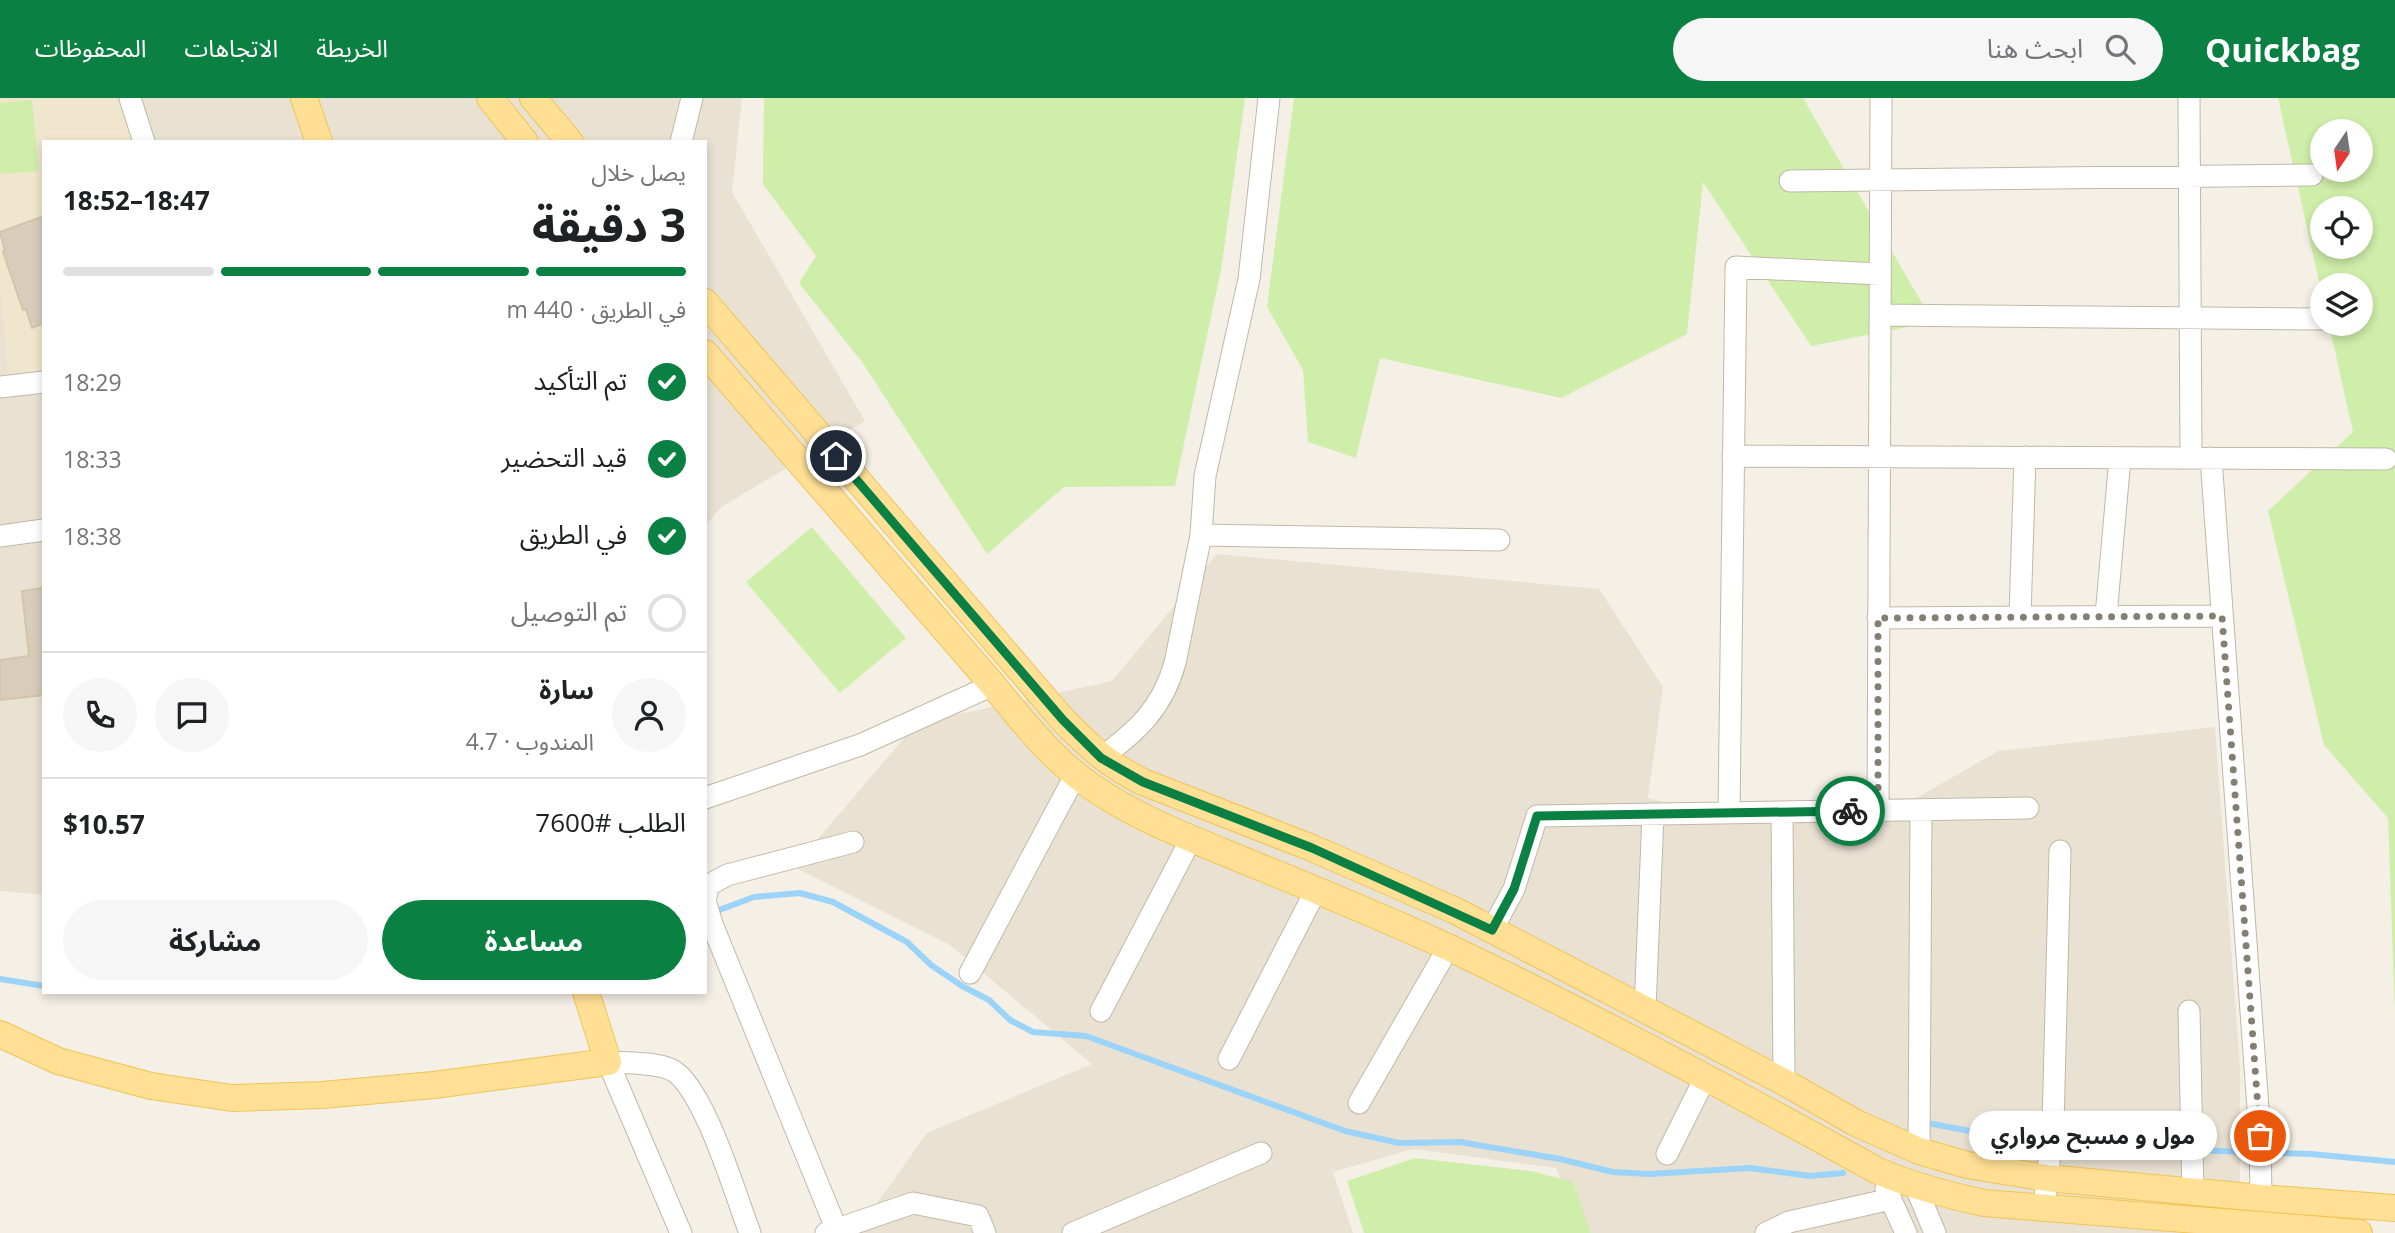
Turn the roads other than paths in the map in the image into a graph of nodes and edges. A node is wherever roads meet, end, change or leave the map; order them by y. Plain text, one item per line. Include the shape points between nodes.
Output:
1 (130, 98) edge
2 (304, 98) edge
3 (490, 98) edge
4 (533, 98) edge
5 (692, 98) edge
6 (1269, 98) edge
7 (1881, 98) edge
8 (2189, 98) edge
9 (143, 140) edge
10 (318, 140) edge
11 (523, 140) edge
12 (568, 140) edge
13 (682, 140) edge
14 (2310, 175) edge
15 (2189, 176) junction
16 (1880, 180) junction
17 (1790, 181) dead end
18 (1880, 274) junction
19 (707, 304) edge
20 (1880, 315) junction
21 (2190, 318) junction
22 (2310, 319) edge
23 (707, 355) edge
24 (42, 382) edge
25 (0, 387) edge
26 (784, 396) junction
27 (758, 414) junction
28 (1733, 456) junction
29 (1879, 457) junction
30 (2025, 457) junction
31 (2120, 458) junction
32 (2201, 458) junction
33 (2386, 459) dead end
34 (42, 530) edge
35 (1201, 535) junction
36 (0, 536) edge
37 (1499, 540) dead end
38 (2222, 616) junction
39 (2020, 617) junction
40 (2106, 617) junction
41 (1878, 618) junction
42 (993, 685) junction
43 (1101, 758) junction
44 (1076, 774) junction
45 (707, 797) edge
46 (2028, 808) dead end
47 (1878, 810) junction
48 (1921, 810) junction
49 (1782, 812) junction
50 (1729, 813) junction
51 (1653, 814) junction
52 (1191, 838) junction
53 (853, 842) dead end
54 (2060, 851) dead end
55 (1316, 890) junction
56 (707, 892) edge
57 (707, 907) edge
58 (1492, 930) junction
59 (1448, 948) junction
60 (1477, 962) junction
61 (970, 973) dead end
62 (587, 994) edge
63 (1645, 1009) junction
64 (1101, 1011) dead end
65 (2189, 1011) dead end
66 (0, 1034) edge
67 (1229, 1059) dead end
68 (608, 1062) junction
69 (1706, 1076) junction
70 (1784, 1082) junction
71 (1359, 1103) dead end
72 (1919, 1152) junction
73 (1261, 1153) dead end
74 (1667, 1154) dead end
75 (2048, 1167) junction
76 (1878, 1171) junction
77 (2192, 1180) junction
78 (1915, 1185) junction
79 (2261, 1198) junction
80 (1891, 1199) junction
81 (2044, 1208) junction
82 (2395, 1208) edge
83 (2189, 1226) edge
84 (2318, 1231) edge
85 (834, 1232) edge
86 (681, 1233) edge
87 (750, 1233) edge
88 (985, 1233) edge
89 (1073, 1233) edge
90 (1766, 1233) edge
91 (1906, 1233) edge
92 (1935, 1233) edge
93 (2359, 1233) edge

1 - 9 street
2 - 10 main road
3 - 11 main road
4 - 12 main road
5 - 13 street
6 - 35 street via 1249,279 1205,476
7 - 16 street
8 - 15 street
14 - 15 street
15 - 16 street
15 - 21 street
16 - 17 street
16 - 18 street
18 - 20 street
18 - 28 street via 1736,267
19 - 26 main road
20 - 21 street
20 - 29 street
21 - 22 street
21 - 32 street
23 - 27 main road
24 - 25 street
26 - 27 main road
26 - 43 main road via 1063,720
27 - 42 main road
28 - 29 street
28 - 50 street
29 - 30 street
29 - 41 street
30 - 31 street
30 - 39 street
31 - 32 street
31 - 40 street
32 - 33 street
32 - 38 street
34 - 36 street
35 - 37 street
35 - 43 street via 1170,683 1152,714
38 - 40 street
38 - 79 street
39 - 40 street
39 - 41 street
41 - 47 street
42 - 44 main road via 1036,738
42 - 45 street via 860,746
43 - 58 main road via 1143,782 1312,848
44 - 52 main road via 1122,806
44 - 61 street
46 - 48 street
47 - 48 street
47 - 49 street
48 - 72 street
49 - 50 street
49 - 70 street
50 - 51 street
51 - 58 street via 1537,816 1514,889
51 - 63 street
52 - 55 main road
52 - 64 street
53 - 56 street via 727,875 709,885
54 - 75 street
55 - 59 main road
55 - 67 street
57 - 85 street
58 - 60 main road
58 - 63 main road
59 - 60 main road
59 - 71 street
60 - 69 main road
62 - 68 main road
63 - 70 main road
65 - 77 street
66 - 68 main road via 58,1061 151,1086 232,1098 434,1085
68 - 86 street
68 - 87 street via 661,1067 684,1080 704,1112
69 - 74 street
69 - 76 main road
70 - 72 main road
72 - 75 main road via 1967,1165
73 - 89 street
75 - 77 main road
75 - 81 street
76 - 78 main road
76 - 80 street
77 - 79 main road
78 - 81 main road via 1984,1202
78 - 92 street
79 - 82 main road
80 - 90 street via 1789,1222
80 - 91 street
81 - 83 main road
83 - 84 main road
84 - 93 main road
85 - 88 street via 913,1203 978,1216

